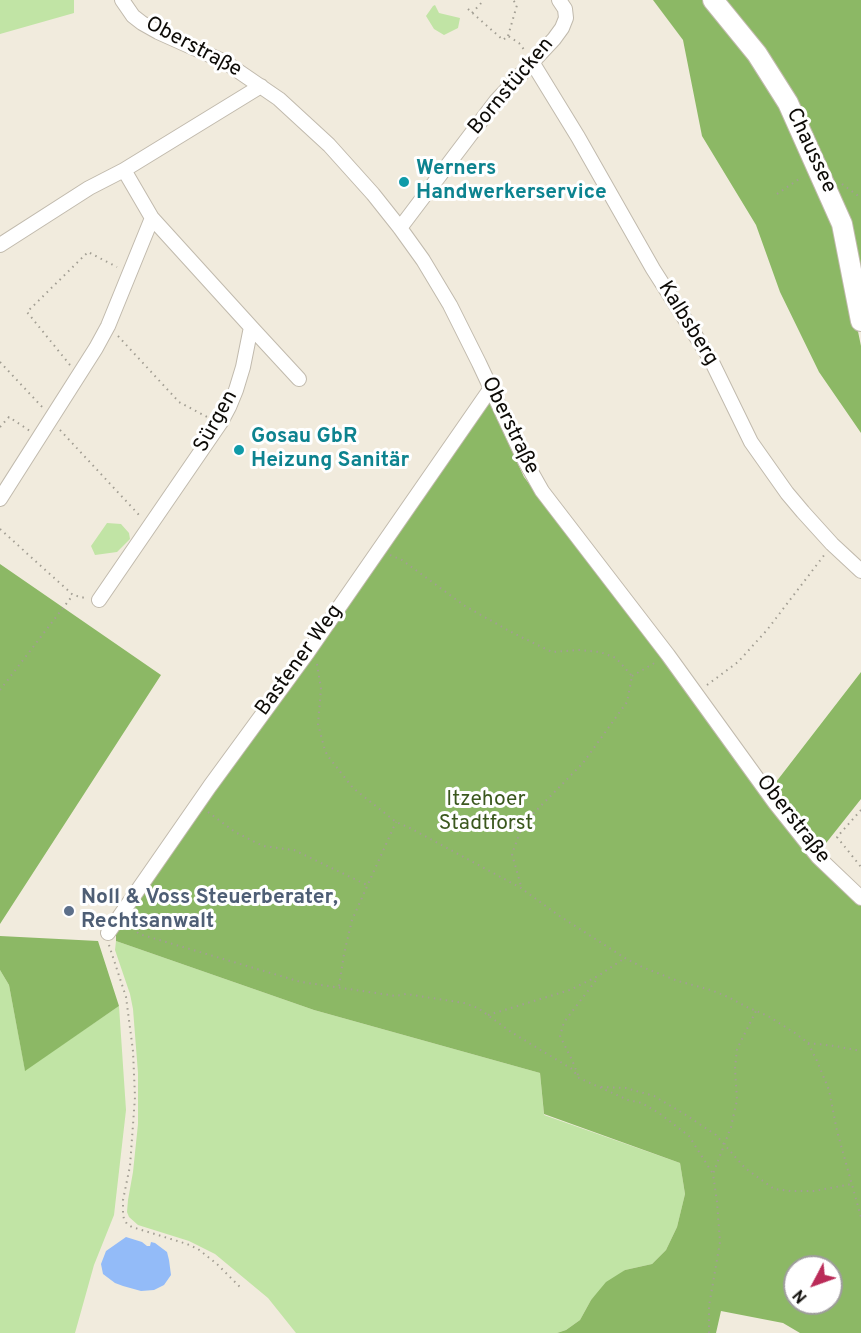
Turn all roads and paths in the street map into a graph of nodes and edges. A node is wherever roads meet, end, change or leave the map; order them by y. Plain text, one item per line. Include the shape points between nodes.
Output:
1 (123, 0) edge
2 (484, 0) edge
3 (513, 0) edge
4 (559, 0) edge
5 (713, 0) edge
6 (468, 9) dead end
7 (472, 13) junction
8 (508, 36) junction
9 (532, 62) junction
10 (261, 86) junction
11 (124, 170) junction
12 (152, 218) junction
13 (400, 228) junction
14 (0, 245) edge
15 (130, 273) junction
16 (861, 321) edge
17 (108, 326) junction
18 (251, 327) junction
19 (0, 362) edge
20 (78, 375) junction
21 (299, 379) dead end
22 (491, 388) junction
23 (51, 419) junction
24 (219, 424) junction
25 (0, 427) edge
26 (40, 437) junction
27 (0, 499) edge
28 (150, 526) junction
29 (0, 529) edge
30 (832, 544) junction
31 (379, 550) junction
32 (861, 571) edge
33 (73, 595) junction
34 (99, 600) joint
35 (308, 652) junction
36 (668, 655) junction
37 (632, 676) junction
38 (0, 690) edge
39 (696, 693) junction
40 (194, 809) junction
41 (861, 810) edge
42 (396, 822) junction
43 (861, 867) edge
44 (367, 885) junction
45 (521, 888) junction
46 (861, 898) edge
47 (126, 908) junction
48 (108, 933) joint
49 (625, 958) junction
50 (598, 976) junction
51 (338, 987) junction
52 (756, 1011) junction
53 (487, 1015) junction
54 (808, 1043) junction
55 (861, 1051) edge
56 (579, 1078) junction
57 (599, 1087) junction
58 (724, 1144) junction
59 (713, 1174) junction
60 (852, 1184) junction
61 (861, 1217) edge
62 (242, 1289) dead end
63 (709, 1333) edge

1 - 10 street, Oberstraße via 142,23 225,62
2 - 7 path
3 - 8 path via 518,5
4 - 9 street, Bornstücken via 566,18 562,28
5 - 16 street, Chaussee via 757,54 788,103 842,224
6 - 7 path
7 - 8 path via 503,39
8 - 9 path via 519,43
9 - 13 street, Bornstücken via 496,101
9 - 30 street, Kalbsberg via 711,360 751,442 787,493
10 - 11 street
10 - 13 street, Oberstraße via 329,145
11 - 12 street
11 - 14 street
12 - 15 street
12 - 18 street
13 - 22 street, Oberstraße via 450,305
15 - 17 street
15 - 20 path via 88,252 27,312
17 - 20 street
17 - 24 path via 179,402
18 - 21 street
18 - 24 street, Sürgen via 236,390
19 - 23 path
20 - 23 street
22 - 31 street, Bastener Weg
22 - 36 street, Oberstraße via 542,490
23 - 26 street
23 - 28 path
24 - 28 street, Sürgen
25 - 26 path via 9,417
26 - 27 street
28 - 34 street, Sürgen
29 - 33 path
30 - 32 street, Kalbsberg
30 - 39 path via 738,662
31 - 35 street, Bastener Weg
31 - 37 path via 402,560 465,606 513,633 552,652 600,652 616,658
33 - 34 path
33 - 38 path
35 - 40 street, Bastener Weg
35 - 42 path via 318,666 318,724 327,755 353,788
36 - 37 path
36 - 39 street, Oberstraße
37 - 45 path via 627,702 583,763 523,824 512,854
39 - 46 street, Oberstraße via 811,848
40 - 44 path via 203,810 263,846 294,850
40 - 47 street, Bastener Weg
41 - 43 path via 837,837
42 - 44 path
42 - 45 path
44 - 51 path via 352,921
45 - 49 path
47 - 48 street, Bastener Weg
47 - 51 path via 139,934 301,982
48 - 62 path via 109,948 126,997 133,1051 133,1131 124,1219 132,1227 198,1249
49 - 50 path
49 - 52 path
50 - 53 path via 570,990
50 - 56 path via 564,1022 560,1036
51 - 53 path via 464,1003
52 - 54 path
52 - 58 path via 737,1049 737,1100
53 - 56 path via 572,1069
54 - 55 path
54 - 60 path via 829,1090
56 - 57 path
57 - 58 path via 626,1088 654,1096 696,1121
57 - 59 path via 659,1113 689,1137
58 - 59 path
58 - 60 path via 746,1168 774,1189 814,1191
59 - 63 path via 720,1242 709,1306
60 - 61 path

